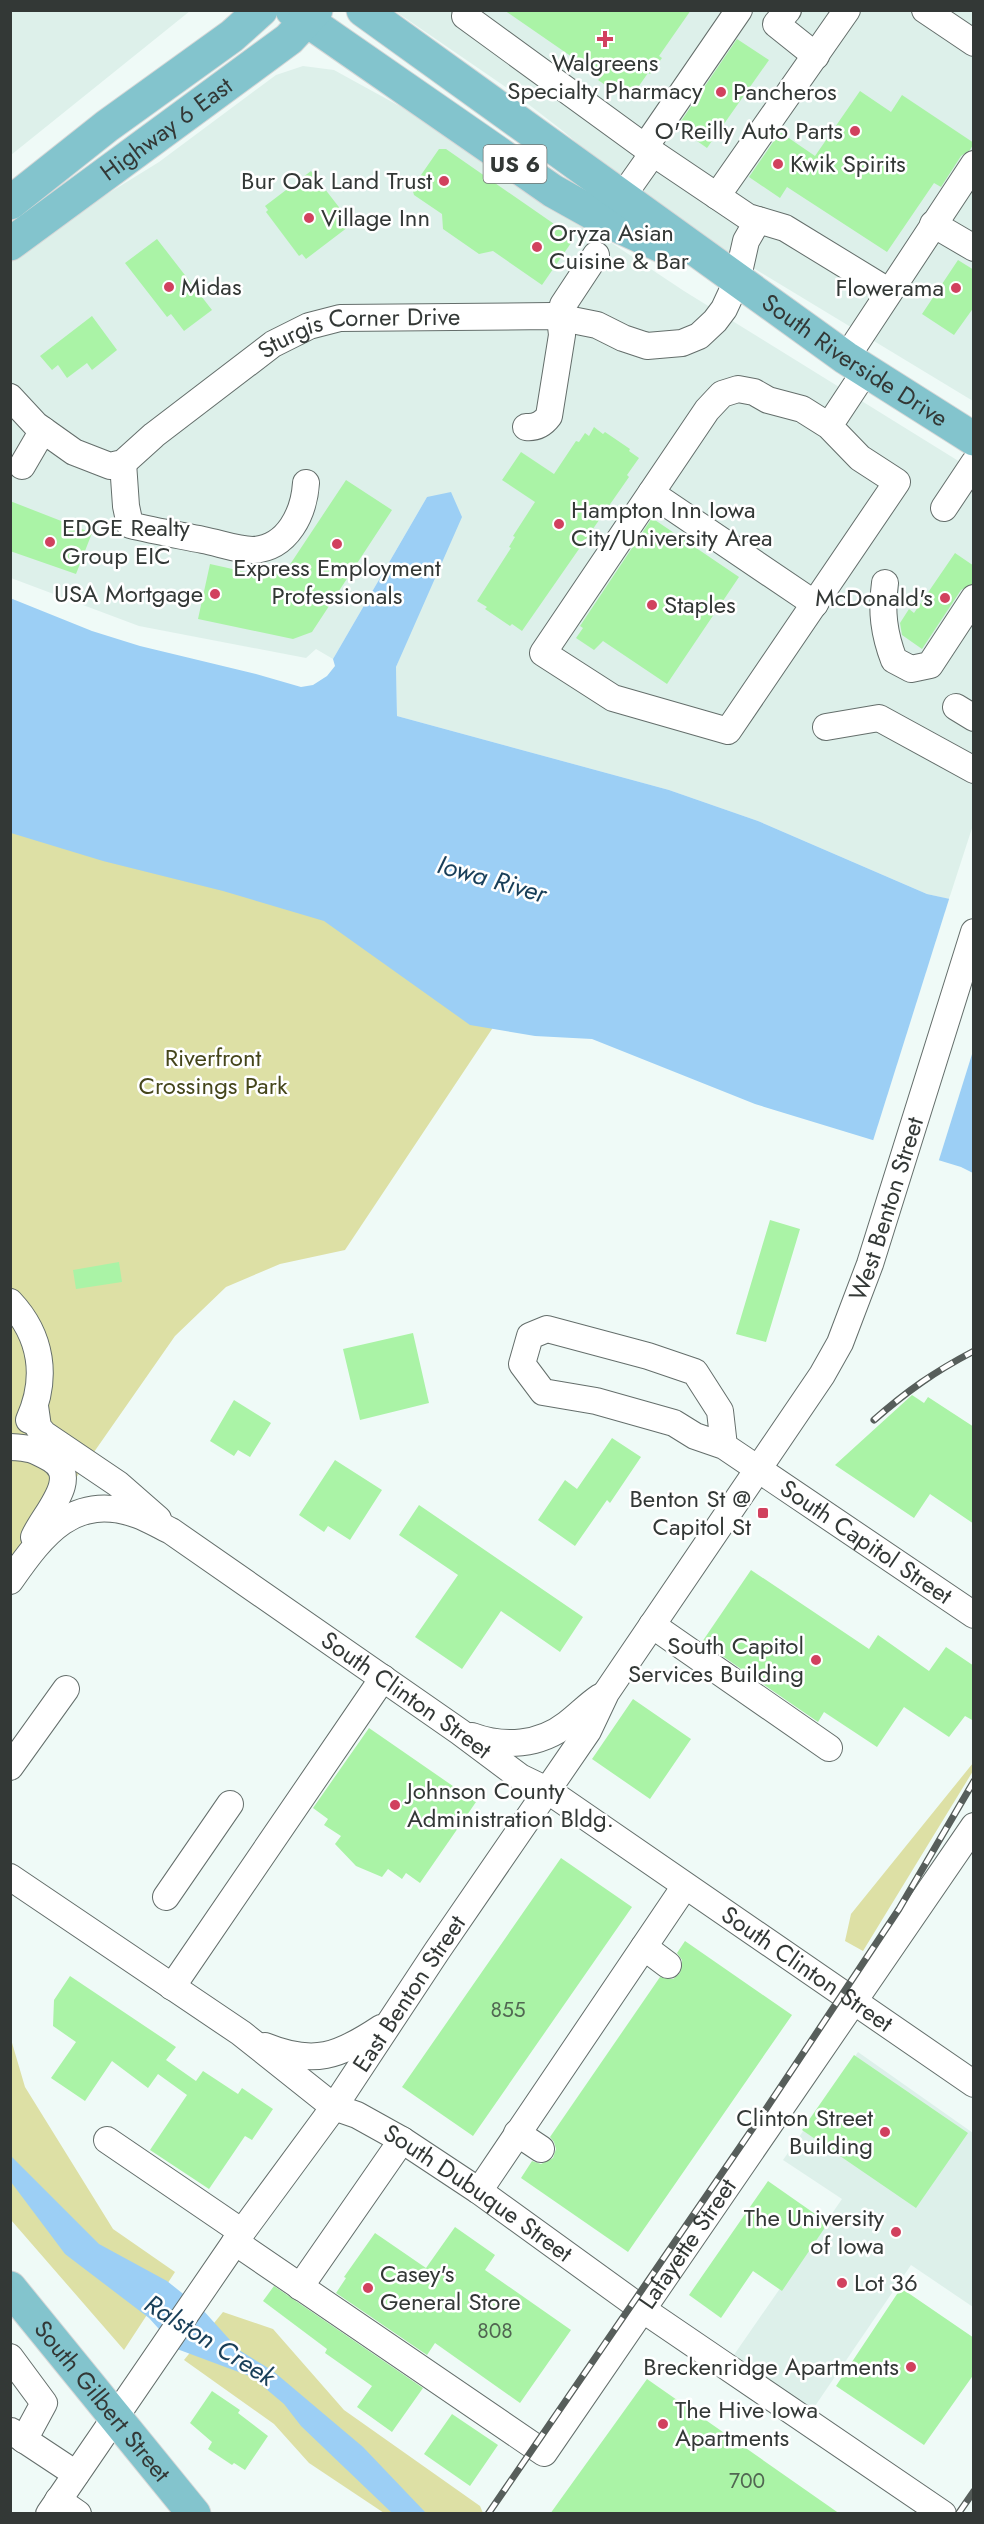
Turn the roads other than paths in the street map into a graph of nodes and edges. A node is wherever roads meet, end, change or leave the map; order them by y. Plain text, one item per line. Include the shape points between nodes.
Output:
1 (261, 10) edge
2 (363, 10) edge
3 (469, 10) edge
4 (739, 10) edge
5 (754, 10) edge
6 (847, 10) edge
7 (306, 14) edge
8 (936, 14) edge
9 (782, 17) edge
10 (974, 44) edge
11 (816, 56) junction
12 (649, 150) junction
13 (974, 164) edge
14 (717, 196) junction
15 (622, 197) junction
16 (10, 203) edge
17 (758, 220) junction
18 (933, 224) junction
19 (10, 244) edge
20 (974, 248) edge
21 (596, 255) dead end
22 (737, 281) junction
23 (888, 291) junction
24 (560, 317) junction
25 (856, 364) junction
26 (10, 397) edge
27 (829, 426) junction
28 (526, 427) dead end
29 (43, 430) junction
30 (974, 439) edge
31 (123, 463) junction
32 (974, 463) edge
33 (22, 466) dead end
34 (306, 483) dead end
35 (651, 493) junction
36 (944, 508) dead end
37 (885, 583) dead end
38 (974, 598) edge
39 (815, 604) junction
40 (866, 609) dead end
41 (902, 666) junction
42 (826, 727) dead end
43 (974, 770) edge
44 (974, 932) edge
45 (10, 1302) edge
46 (35, 1407) junction
47 (10, 1446) edge
48 (724, 1446) junction
49 (757, 1467) junction
50 (171, 1531) junction
51 (17, 1571) edge
52 (974, 1615) edge
53 (652, 1625) junction
54 (383, 1678) junction
55 (66, 1689) dead end
56 (606, 1693) junction
57 (460, 1732) junction
58 (829, 1748) dead end
59 (10, 1767) edge
60 (547, 1790) junction
61 (230, 1804) dead end
62 (970, 1838) edge
63 (10, 1877) edge
64 (685, 1886) junction
65 (166, 1897) dead end
66 (644, 1947) junction
67 (669, 1965) dead end
68 (172, 1987) junction
69 (854, 2001) junction
70 (389, 2023) junction
71 (241, 2033) junction
72 (974, 2084) edge
73 (334, 2107) junction
74 (517, 2133) junction
75 (107, 2140) dead end
76 (402, 2140) junction
77 (541, 2149) dead end
78 (479, 2191) junction
79 (238, 2237) junction
80 (300, 2287) junction
81 (10, 2288) edge
82 (642, 2309) junction
83 (10, 2357) edge
84 (115, 2415) junction
85 (17, 2436) edge
86 (76, 2474) junction
87 (62, 2509) edge
88 (194, 2514) edge
89 (943, 2514) edge

1 - 16 main road, Highway 6 East
2 - 15 main road, South Riverside Drive / US 6
3 - 12 street via 465,16
4 - 12 street
5 - 9 street
6 - 11 street
7 - 19 main road, Highway 6 East / US 6 via 289,39
7 - 22 main road, South Riverside Drive / US 6 via 553,190 605,220
8 - 10 street
9 - 11 street
11 - 14 street
12 - 14 street
12 - 15 street
13 - 18 street
14 - 17 street
15 - 22 main road, South Riverside Drive / US 6
17 - 22 street, Sturgis Corner Drive via 746,241
17 - 23 street via 785,228
18 - 20 street
18 - 23 street
21 - 24 street via 567,297
22 - 24 street, Sturgis Corner Drive via 715,321 699,336 682,343 647,346 597,325
22 - 25 main road, South Riverside Drive / US 6
23 - 25 street
24 - 28 street via 562,335 551,410 544,422
24 - 31 street, Sturgis Corner Drive via 340,318 309,326 241,366
25 - 27 street
25 - 30 main road, South Riverside Drive / US 6
26 - 29 street
27 - 35 street via 802,409 754,392 730,390 707,410
27 - 39 street via 860,458 897,482
29 - 31 street via 74,452 95,461 110,466
29 - 33 street
31 - 34 street via 130,525 252,550 278,542 288,532 299,516
32 - 36 street
35 - 39 street
35 - 39 street via 543,653 614,698 728,731
37 - 41 street via 883,620 894,660
38 - 41 street via 930,665 911,669
40 - 41 street via 867,635 873,652 891,667
42 - 43 street via 879,718
44 - 49 street, West Benton Street via 870,1264 840,1342 822,1375
45 - 46 street via 33,1333 39,1353 41,1375
46 - 47 street
46 - 50 street via 38,1427 44,1434 118,1485
47 - 51 street via 34,1449 59,1464 64,1479
48 - 48 street, South Capitol Street via 695,1436 674,1423 596,1401 543,1392 522,1364 530,1336 547,1329 695,1372 720,1410
48 - 49 street, South Capitol Street
49 - 52 street, South Capitol Street
49 - 53 street, East Benton Street
50 - 51 street, South Clinton Street via 119,1510 84,1510 48,1531
50 - 54 street, South Clinton Street
53 - 56 street, East Benton Street
53 - 58 street
54 - 57 street, South Clinton Street
54 - 68 street
55 - 59 street
56 - 57 street via 566,1725 527,1743 501,1743
56 - 60 street, East Benton Street via 588,1731
57 - 60 street, South Clinton Street via 520,1777
60 - 64 street, South Clinton Street
60 - 70 street, East Benton Street
61 - 65 street
62 - 69 street, Lafayette Street
63 - 68 street, South Dubuque Street
64 - 66 street
64 - 69 street, South Clinton Street
66 - 67 street
66 - 74 street
68 - 71 street, South Dubuque Street
69 - 72 street, South Clinton Street
69 - 82 street, Lafayette Street
70 - 71 street via 353,2046 328,2056 308,2058 282,2053
70 - 73 street, East Benton Street
71 - 73 street, South Dubuque Street
73 - 76 street, South Dubuque Street
73 - 79 street, East Benton Street
74 - 77 street
74 - 78 street
75 - 79 street
76 - 78 street, South Dubuque Street
76 - 80 street
78 - 82 street, South Dubuque Street
79 - 80 street
79 - 84 street, East Benton Street
80 - 82 street, Lafayette Street via 544,2453
81 - 84 main road, South Gilbert Street
82 - 89 street, South Dubuque Street
83 - 85 street via 45,2403
84 - 86 street, East Benton Street
84 - 88 main road, South Gilbert Street
85 - 86 street
86 - 87 street, East Benton Street

